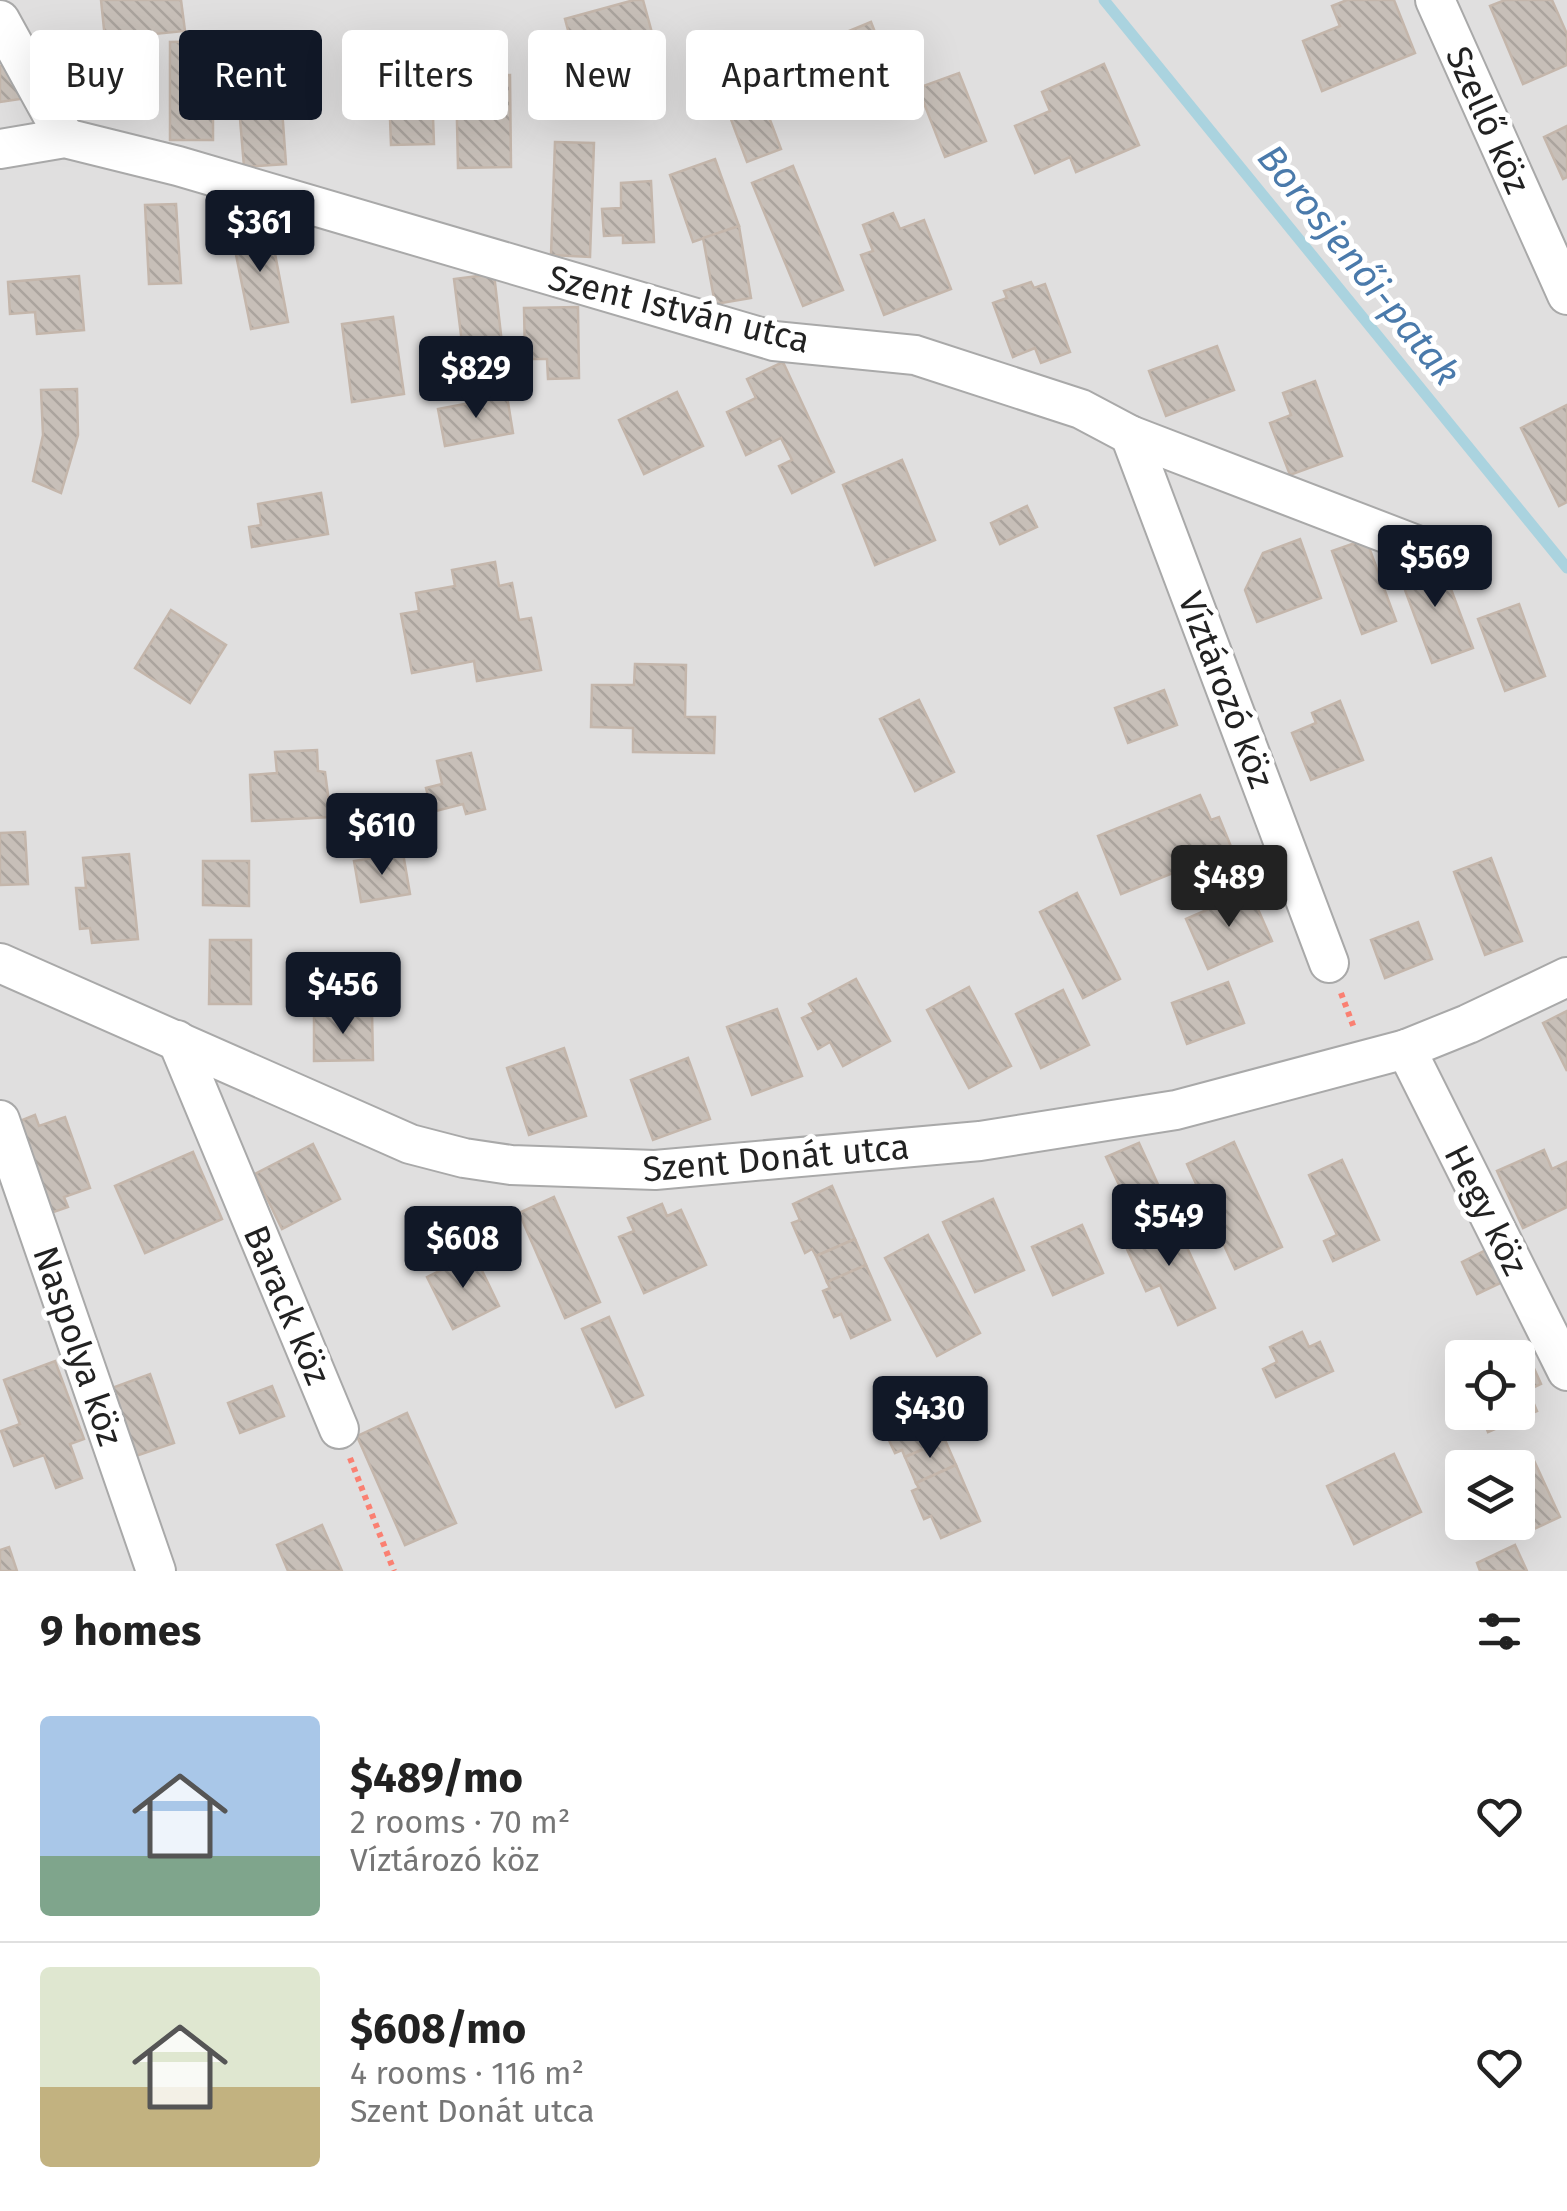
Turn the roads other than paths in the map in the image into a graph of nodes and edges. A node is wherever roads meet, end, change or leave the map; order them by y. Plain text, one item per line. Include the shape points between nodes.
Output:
1 (1434, 0) edge
2 (0, 20) edge
3 (65, 138) junction
4 (0, 149) edge
5 (1567, 294) edge
6 (1130, 435) junction
7 (1466, 564) dead end
8 (0, 963) edge
9 (1329, 964) road end
10 (1567, 977) edge
11 (177, 1040) junction
12 (1406, 1049) junction
13 (0, 1120) edge
14 (1567, 1372) edge
15 (339, 1429) road end
16 (156, 1571) edge

1 - 5 street, Szellő köz
2 - 3 street
3 - 4 street
3 - 6 street, Szent István utca via 774,341 914,355 1081,410
6 - 7 street, Szent István utca
6 - 9 street, Víztározó köz
8 - 11 street, Szent Donát utca
10 - 12 street, Szent Donát utca
11 - 12 street, Szent Donát utca via 410,1144 479,1160 581,1170 655,1170 980,1141 1176,1110
11 - 15 street, Barack köz
12 - 14 street, Hegy köz
13 - 16 street, Naspolya köz

